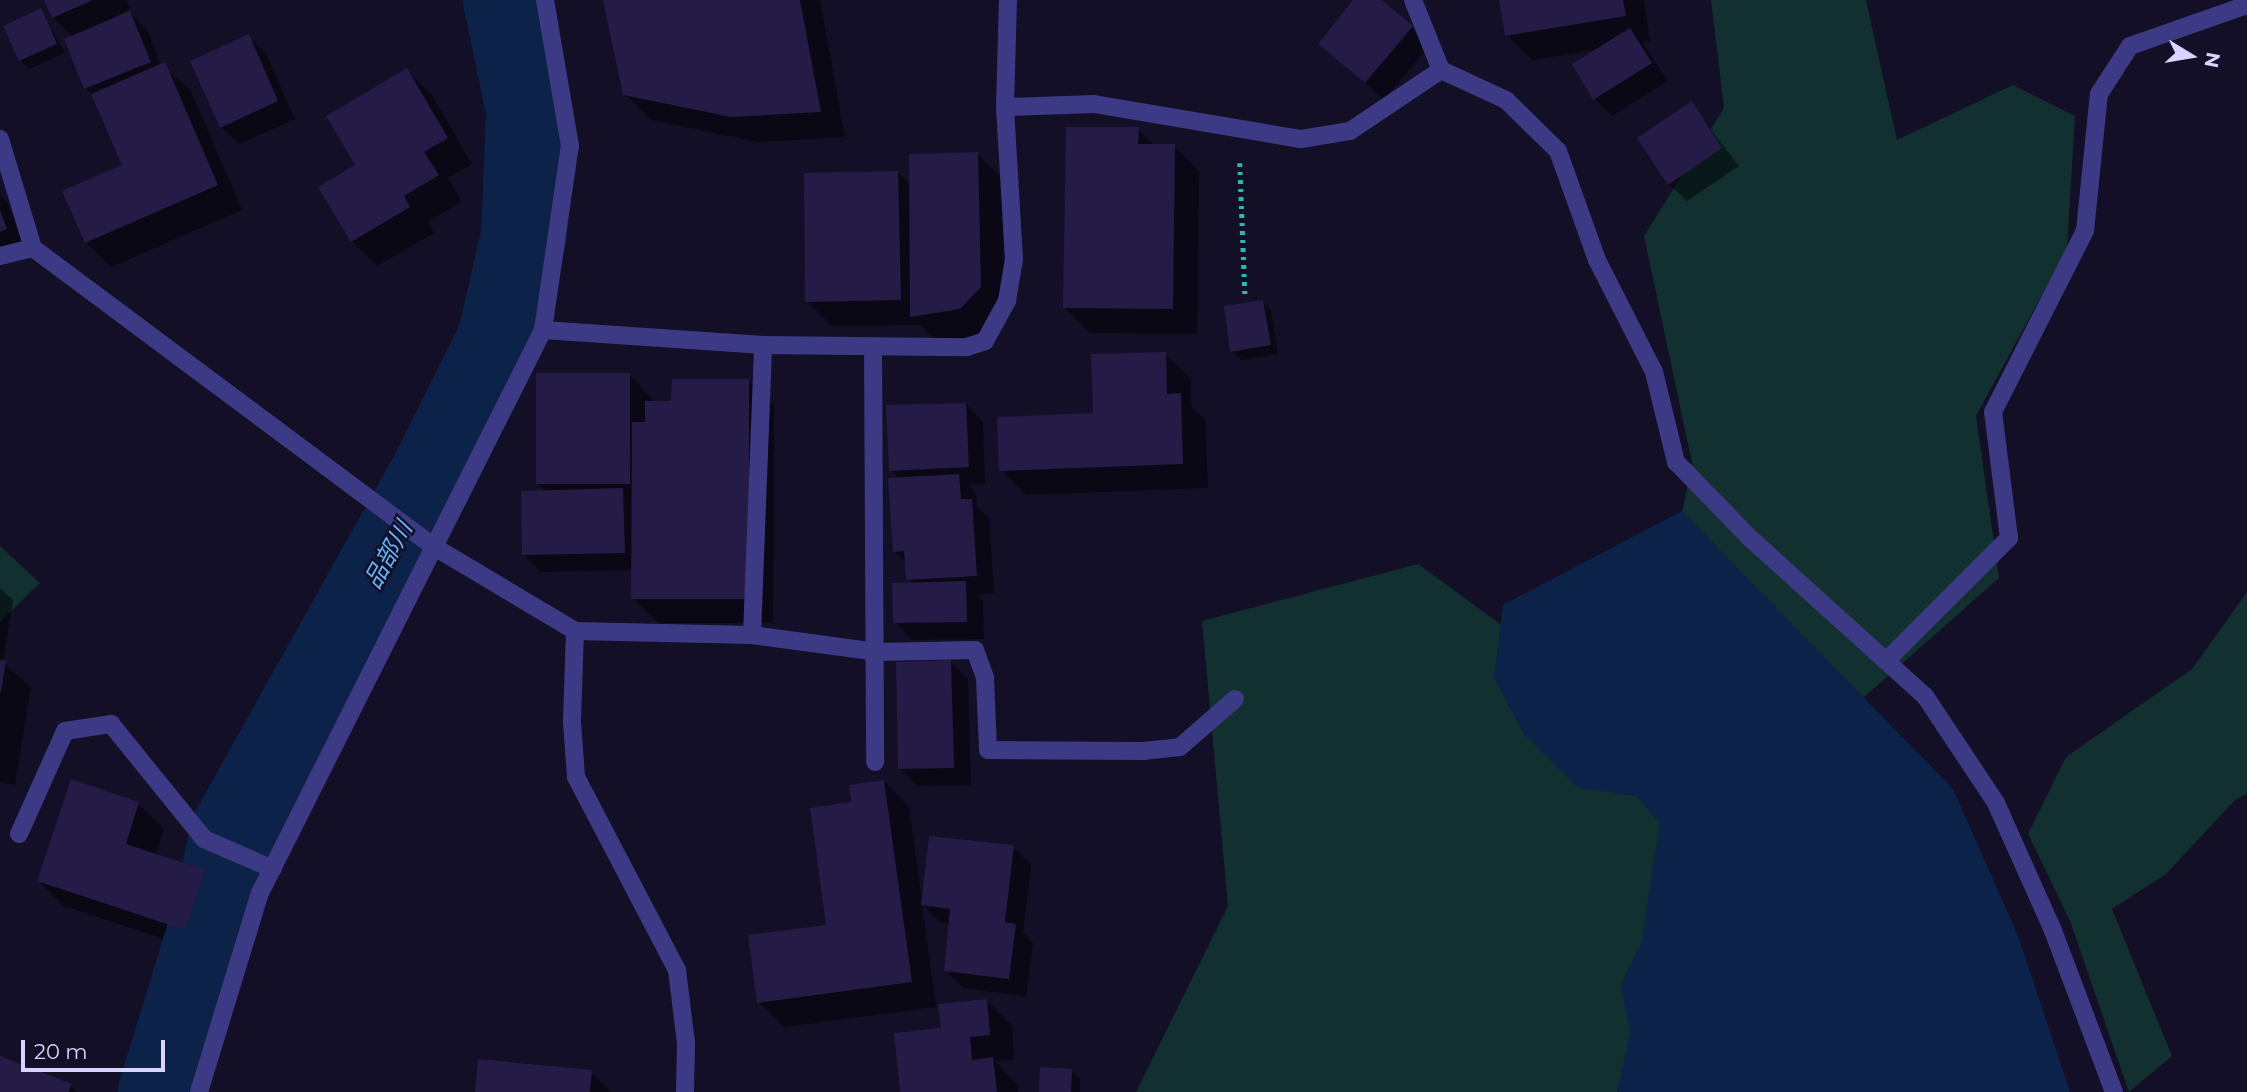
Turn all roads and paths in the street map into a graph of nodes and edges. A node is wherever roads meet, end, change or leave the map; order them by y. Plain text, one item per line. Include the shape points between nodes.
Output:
1 (545, 0) edge
2 (1008, 0) edge
3 (1413, 0) edge
4 (2247, 5) edge
5 (1441, 70) junction
6 (1004, 107) junction
7 (1238, 127) junction
8 (0, 139) edge
9 (33, 248) junction
10 (0, 256) edge
11 (1245, 296) dead end
12 (543, 330) junction
13 (763, 345) junction
14 (873, 348) junction
15 (431, 545) junction
16 (575, 631) junction
17 (752, 635) junction
18 (877, 652) junction
19 (1886, 661) junction
20 (1235, 699) dead end
21 (875, 762) dead end
22 (19, 834) dead end
23 (273, 869) junction
24 (199, 1092) edge
25 (685, 1092) edge
26 (2114, 1092) edge

1 - 12 street via 570,146
2 - 6 street
3 - 5 street
4 - 19 street via 2130,46 2099,94 2085,231 1993,412 2009,538
5 - 7 street via 1350,131 1301,139
5 - 19 street via 1506,100 1558,150 1597,260 1654,372 1676,462 1751,539
6 - 7 street via 1094,104 1189,124
6 - 14 street via 1014,259 1007,301 985,341 967,347
7 - 11 path
8 - 9 street
9 - 10 street
9 - 15 street
12 - 13 street
12 - 15 street
13 - 14 street
13 - 17 street
14 - 18 street
15 - 16 street
15 - 23 street
16 - 17 street
16 - 25 street via 572,722 576,777 677,970 686,1043
17 - 18 street
18 - 20 street via 975,650 985,678 988,750 1180,747
18 - 21 street
19 - 26 street via 1925,696 1996,803 2052,928
22 - 23 street via 65,732 111,724 204,839
23 - 24 street via 260,893

